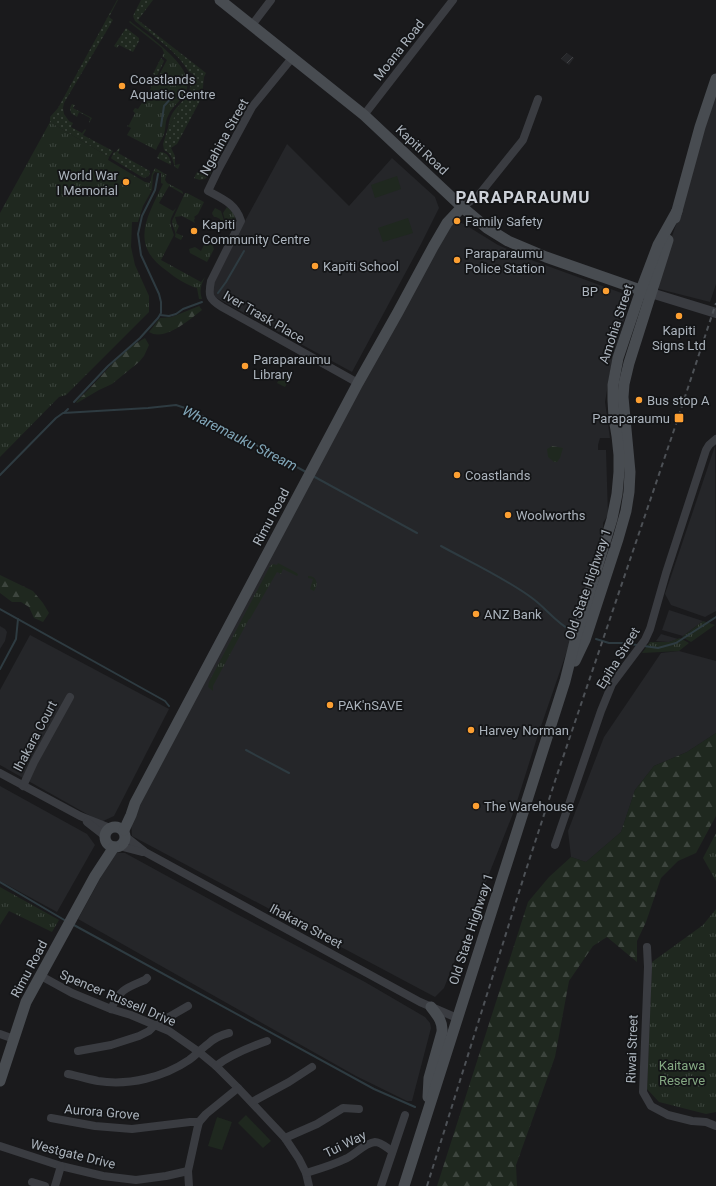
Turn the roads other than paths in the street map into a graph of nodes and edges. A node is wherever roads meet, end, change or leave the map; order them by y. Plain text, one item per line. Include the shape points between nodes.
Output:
1 (220, 0) edge
2 (271, 0) edge
3 (453, 0) edge
4 (252, 25) junction
5 (292, 58) junction
6 (716, 79) edge
7 (538, 99) dead end
8 (364, 115) junction
9 (208, 191) joint
10 (462, 207) junction
11 (646, 292) junction
12 (716, 313) edge
13 (358, 383) junction
14 (716, 439) edge
15 (629, 492) joint
16 (604, 547) joint
17 (581, 635) junction
18 (70, 697) dead end
19 (0, 774) edge
20 (22, 786) junction
21 (115, 837) junction
22 (555, 845) dead end
23 (647, 946) dead end
24 (40, 976) junction
25 (147, 978) dead end
26 (188, 1006) dead end
27 (431, 1007) junction
28 (111, 1009) junction
29 (457, 1018) junction
30 (156, 1025) junction
31 (229, 1033) dead end
32 (0, 1034) edge
33 (14, 1039) junction
34 (267, 1041) dead end
35 (78, 1051) dead end
36 (198, 1052) junction
37 (216, 1066) junction
38 (312, 1067) dead end
39 (68, 1074) dead end
40 (0, 1080) edge
41 (238, 1088) junction
42 (252, 1102) junction
43 (359, 1109) dead end
44 (427, 1112) junction
45 (405, 1115) dead end
46 (51, 1118) dead end
47 (199, 1122) junction
48 (716, 1126) edge
49 (285, 1138) junction
50 (0, 1146) edge
51 (392, 1151) junction
52 (61, 1166) junction
53 (188, 1171) junction
54 (306, 1173) junction
55 (32, 1182) dead end
56 (45, 1186) edge
57 (55, 1186) edge
58 (189, 1186) edge
59 (309, 1186) edge
60 (381, 1186) edge
61 (404, 1186) edge

1 - 4 main road, Kapiti Road
2 - 4 street
3 - 8 street, Moana Road
4 - 5 main road, Kapiti Road
5 - 8 main road, Kapiti Road
5 - 9 street, Ngahina Street via 252,107
6 - 11 main road, Amohia Street via 677,211 658,245
7 - 10 street via 523,140 478,196
8 - 10 main road, Kapiti Road
9 - 13 street, Iver Trask Place via 235,208 241,221 211,281 213,301
10 - 11 main road, Kapiti Road via 487,228 508,241
10 - 13 main road, Rimu Road via 447,223
11 - 12 street, Kapiti Road
11 - 15 main road, Amohia Street via 623,389
11 - 16 main road, Amohia Street via 623,340 614,374 613,409 619,472 614,513
13 - 21 main road, Rimu Road via 135,803 131,815
14 - 22 street, Epiha Street via 709,445 703,459 645,640 612,684
15 - 17 main road, Old State Highway 1 via 621,529
16 - 17 main road, Old State Highway 1
17 - 29 main road, Old State Highway 1
18 - 20 street, Ihakara Court
19 - 20 street, Ihakara Street
20 - 21 street, Ihakara Street
21 - 24 main road, Rimu Road
21 - 27 street, Ihakara Street
23 - 48 street, Riwai Street via 643,1092 651,1106 668,1115
24 - 28 street, Spencer Russell Drive
24 - 33 main road, Rimu Road via 26,1002
25 - 28 street via 123,990
26 - 30 street
27 - 29 street, Ihakara Street
27 - 44 main road via 441,1021 442,1032 428,1078
28 - 30 street, Spencer Russell Drive
29 - 44 main road, Old State Highway 1
30 - 35 street via 139,1036 111,1045
30 - 36 street, Spencer Russell Drive
31 - 36 street via 216,1038
32 - 33 street
33 - 40 main road, Rimu Road
34 - 37 street via 223,1060
36 - 37 street, Spencer Russell Drive
36 - 39 street via 174,1069 135,1080 99,1081
37 - 41 street, Spencer Russell Drive
38 - 42 street
41 - 42 street, Spencer Russell Drive
41 - 47 street
42 - 49 street, Spencer Russell Drive
43 - 49 street via 343,1108 318,1124
44 - 61 main road, Old State Highway 1
45 - 51 street
46 - 47 street, Aurora Grove via 94,1126 132,1129
47 - 53 street
49 - 54 street, Spencer Russell Drive
50 - 52 street, Westgate Drive
51 - 54 street, Tui Way via 374,1142 347,1159
51 - 60 street
52 - 53 street, Westgate Drive via 103,1176 136,1180
52 - 57 street
53 - 58 street
54 - 59 street, Spencer Russell Drive
55 - 56 street

